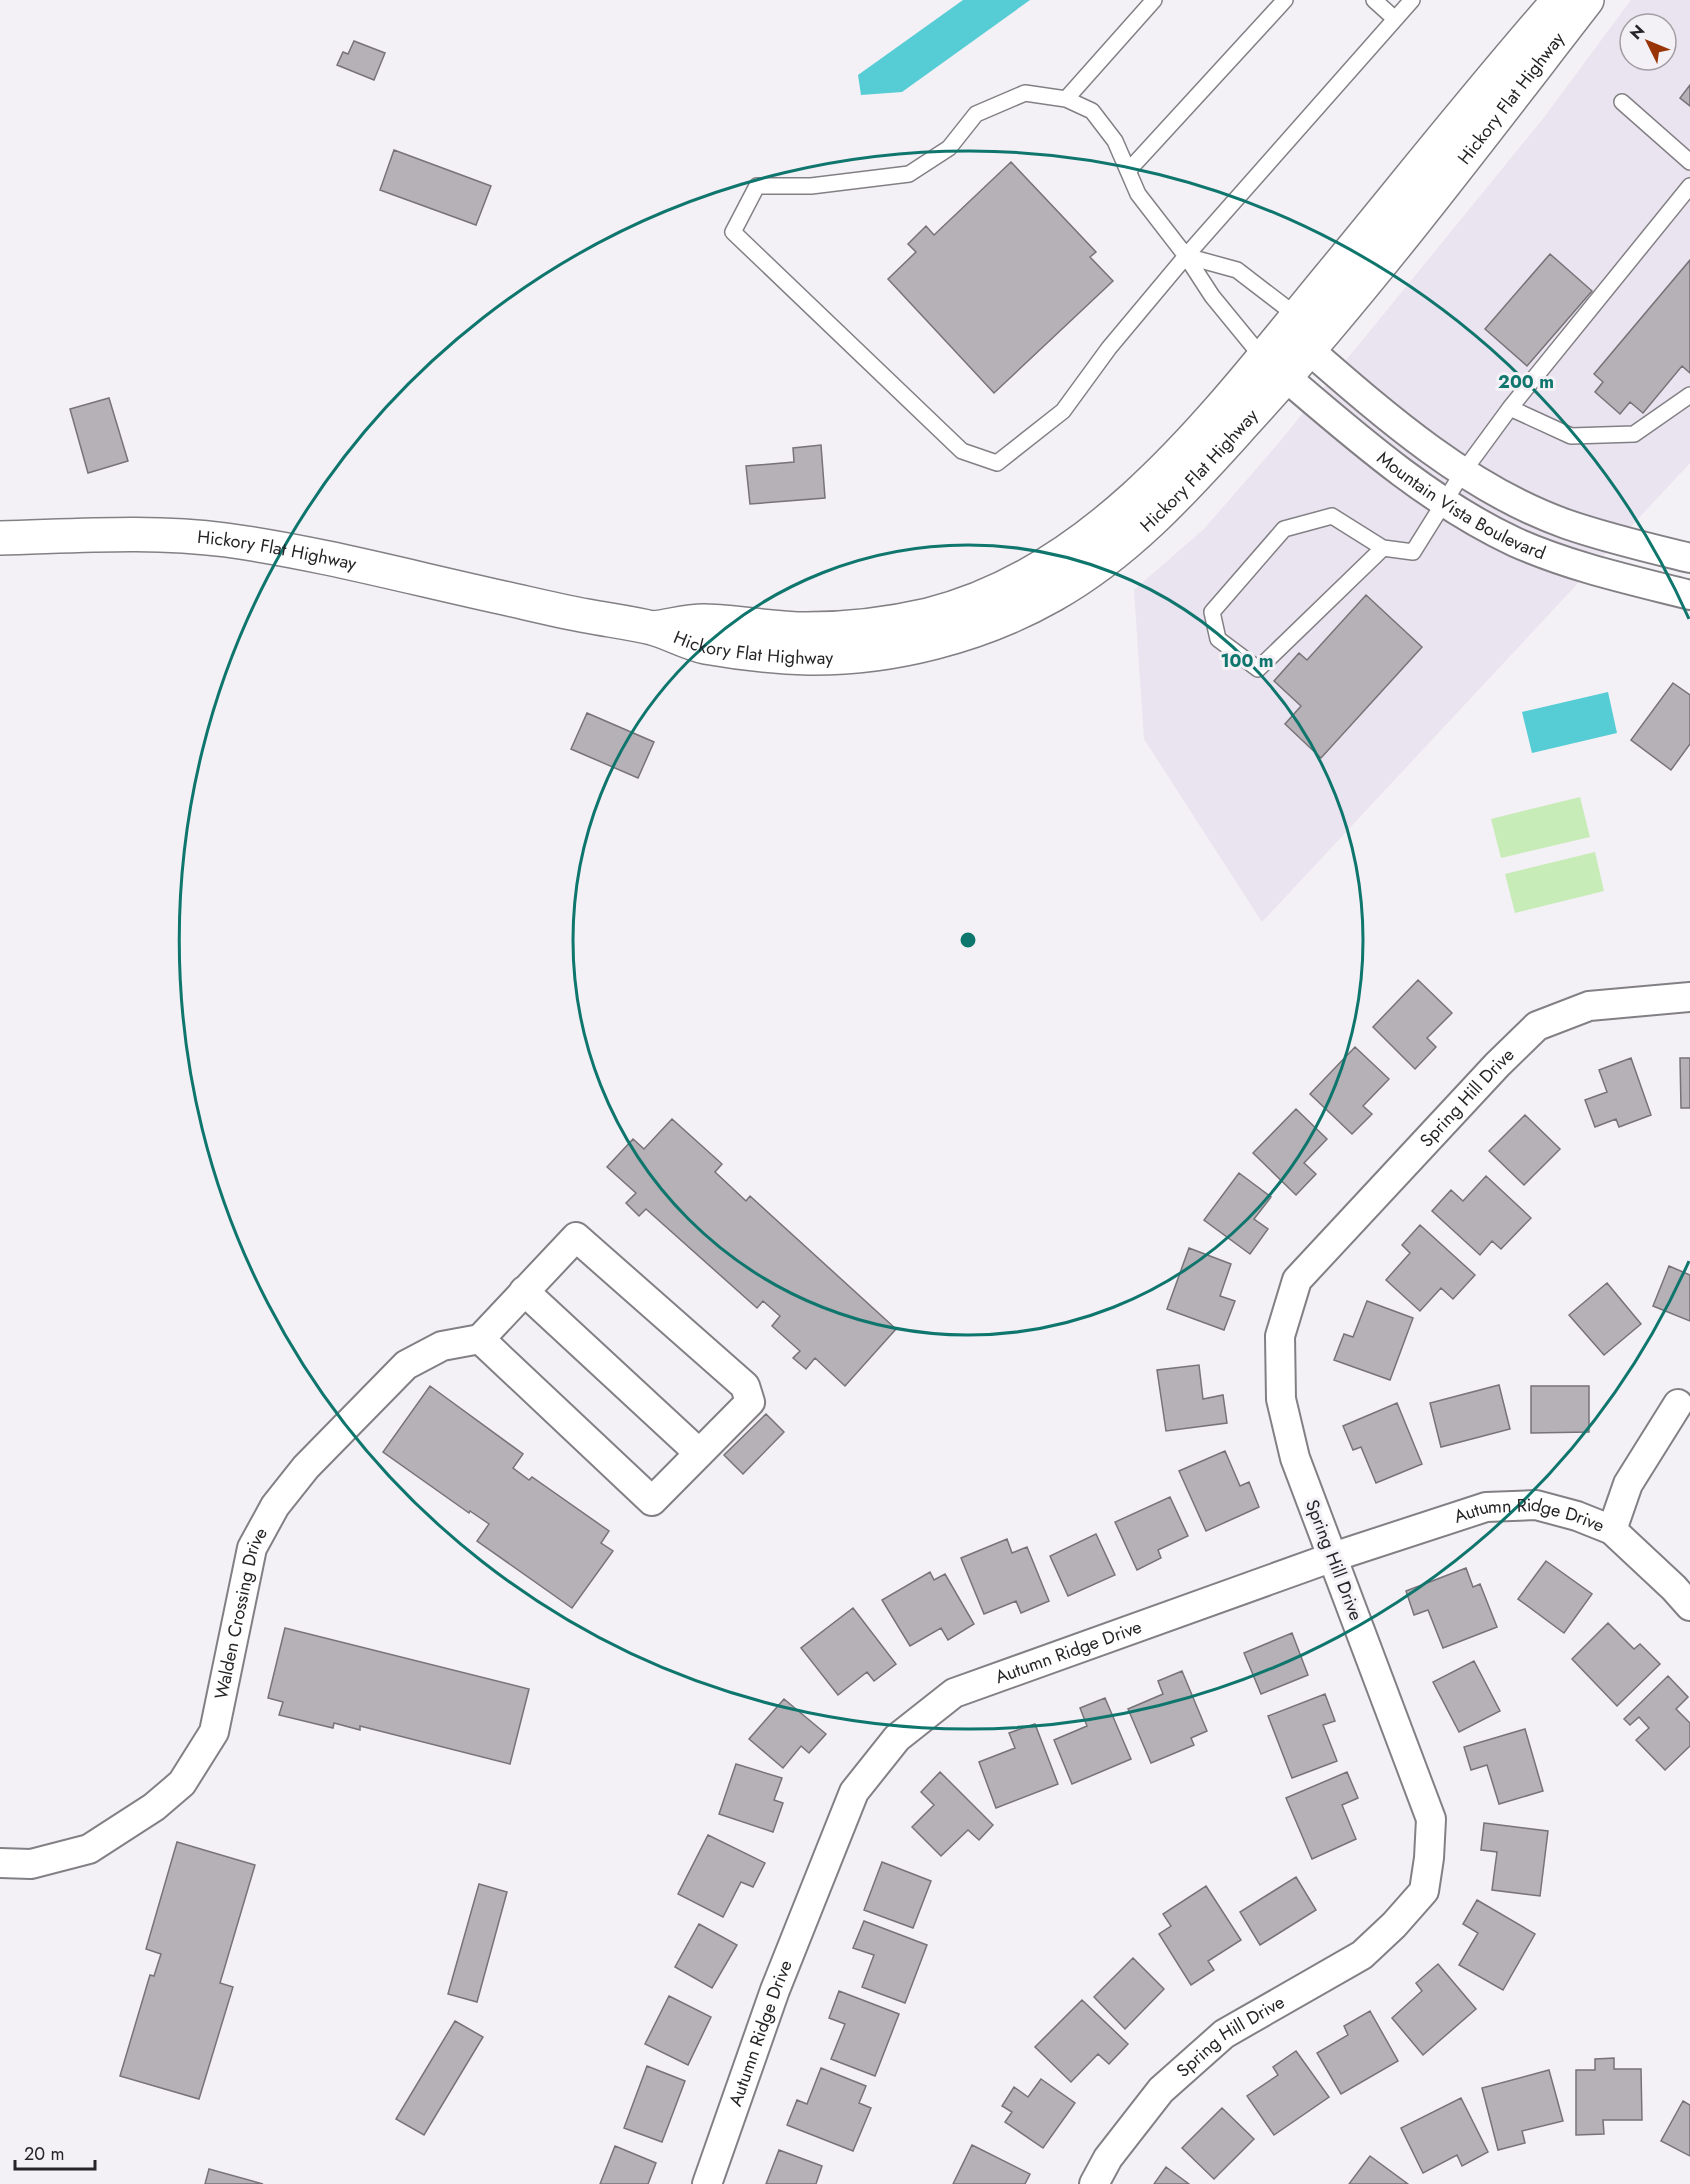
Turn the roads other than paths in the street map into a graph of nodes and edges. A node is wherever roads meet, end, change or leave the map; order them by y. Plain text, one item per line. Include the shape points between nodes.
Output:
1 (1154, 0) edge
2 (1285, 0) edge
3 (1374, 0) edge
4 (1412, 0) edge
5 (1559, 0) edge
6 (1587, 0) edge
7 (1395, 19) junction
8 (1066, 99) junction
9 (1622, 102) dead end
10 (1690, 162) edge
11 (1128, 171) junction
12 (1690, 186) edge
13 (1186, 256) junction
14 (1291, 322) junction
15 (1309, 350) junction
16 (1274, 367) junction
17 (1690, 395) edge
18 (1510, 408) junction
19 (1463, 472) junction
20 (1445, 502) junction
21 (0, 538) edge
22 (1383, 548) junction
23 (1690, 558) edge
24 (1690, 596) edge
25 (1690, 997) edge
26 (524, 1292) junction
27 (480, 1339) junction
28 (1678, 1404) dead end
29 (699, 1453) junction
30 (1612, 1530) junction
31 (1333, 1557) junction
32 (1690, 1606) edge
33 (0, 1863) edge
34 (707, 2184) edge
35 (1094, 2184) edge

1 - 8 lane
2 - 11 lane
3 - 7 lane
4 - 7 lane
5 - 14 main road, Hickory Flat Highway
6 - 15 main road, Hickory Flat Highway
7 - 13 lane
8 - 11 lane via 1092,111 1115,141
8 - 13 lane via 1025,93 976,114 949,147 909,174 811,186 757,186 733,232 962,451 997,463 1063,411 1109,348
9 - 10 lane
11 - 13 lane via 1138,194
12 - 18 lane
13 - 14 lane via 1237,270
13 - 16 lane via 1212,296
14 - 15 street, Mountain Vista Boulevard
14 - 16 main road, Hickory Flat Highway
15 - 16 main road, Hickory Flat Highway
15 - 19 street, Mountain Vista Boulevard via 1419,441
16 - 20 street, Mountain Vista Boulevard
16 - 21 main road, Hickory Flat Highway via 1189,441 1121,509 1053,560 994,593 967,603 928,615 848,627 787,628 704,621 652,628 225,540 145,535
17 - 18 lane via 1634,434 1571,436
18 - 19 lane
19 - 20 lane
19 - 23 street, Mountain Vista Boulevard via 1566,524
20 - 22 lane via 1413,552
20 - 24 street, Mountain Vista Boulevard via 1488,528 1542,553
22 - 22 lane via 1332,516 1284,529 1212,612 1218,639 1258,669
25 - 31 street, Spring Hill Drive via 1589,1006 1537,1026 1297,1280 1280,1336 1281,1399 1296,1458
26 - 27 street
26 - 29 street
26 - 29 street via 576,1237 746,1386 750,1402
27 - 29 street via 652,1501
27 - 33 street, Walden Crossing Drive via 442,1346 406,1365 306,1467 275,1506 252,1548 214,1732 182,1783 154,1807 89,1849 31,1864
28 - 30 street via 1628,1484
30 - 31 street, Autumn Ridge Drive via 1536,1505 1486,1507
30 - 32 street, Autumn Ridge Drive
31 - 34 street, Autumn Ridge Drive via 954,1693 897,1738 854,1792 775,1990
31 - 35 street, Spring Hill Drive via 1431,1819 1424,1891 1362,1955 1224,2034 1161,2090 1108,2158

